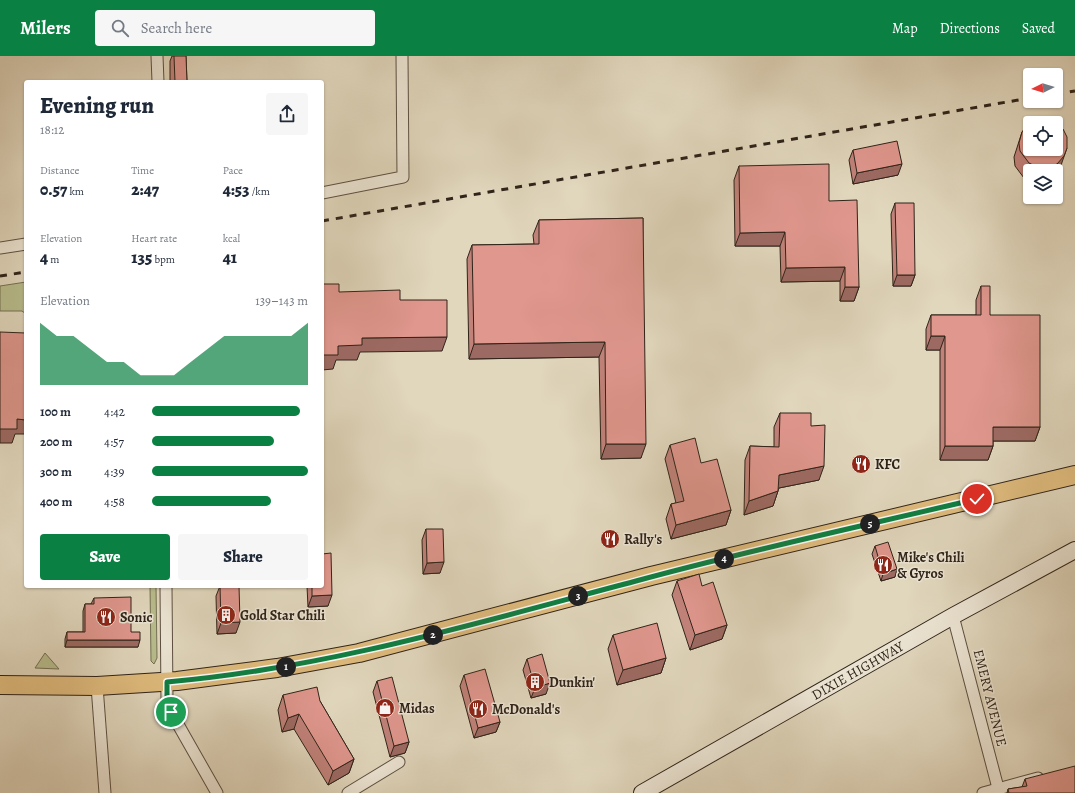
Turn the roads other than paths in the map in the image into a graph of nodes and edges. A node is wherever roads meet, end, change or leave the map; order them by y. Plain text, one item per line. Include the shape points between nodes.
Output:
1 (157, 56) edge
2 (402, 56) edge
3 (158, 80) edge
4 (324, 194) edge
5 (24, 244) edge
6 (0, 248) edge
7 (1075, 475) edge
8 (1075, 550) edge
9 (166, 588) edge
10 (953, 616) junction
11 (167, 682) junction
12 (0, 685) edge
13 (97, 686) junction
14 (399, 762) dead end
15 (1047, 776) edge
16 (998, 788) junction
17 (105, 793) edge
18 (217, 793) edge
19 (348, 793) edge
20 (642, 793) edge
21 (983, 793) edge

1 - 3 street
2 - 4 street via 403,177
5 - 6 street
7 - 11 main road via 657,575 375,650 277,668
8 - 10 street, DIXIE HIGHWAY
9 - 11 street
10 - 16 street, EMERY AVENUE
10 - 20 street, DIXIE HIGHWAY
11 - 13 main road
11 - 18 street via 167,701 171,712
12 - 13 main road
13 - 17 street
14 - 19 street
15 - 16 street
16 - 21 street

